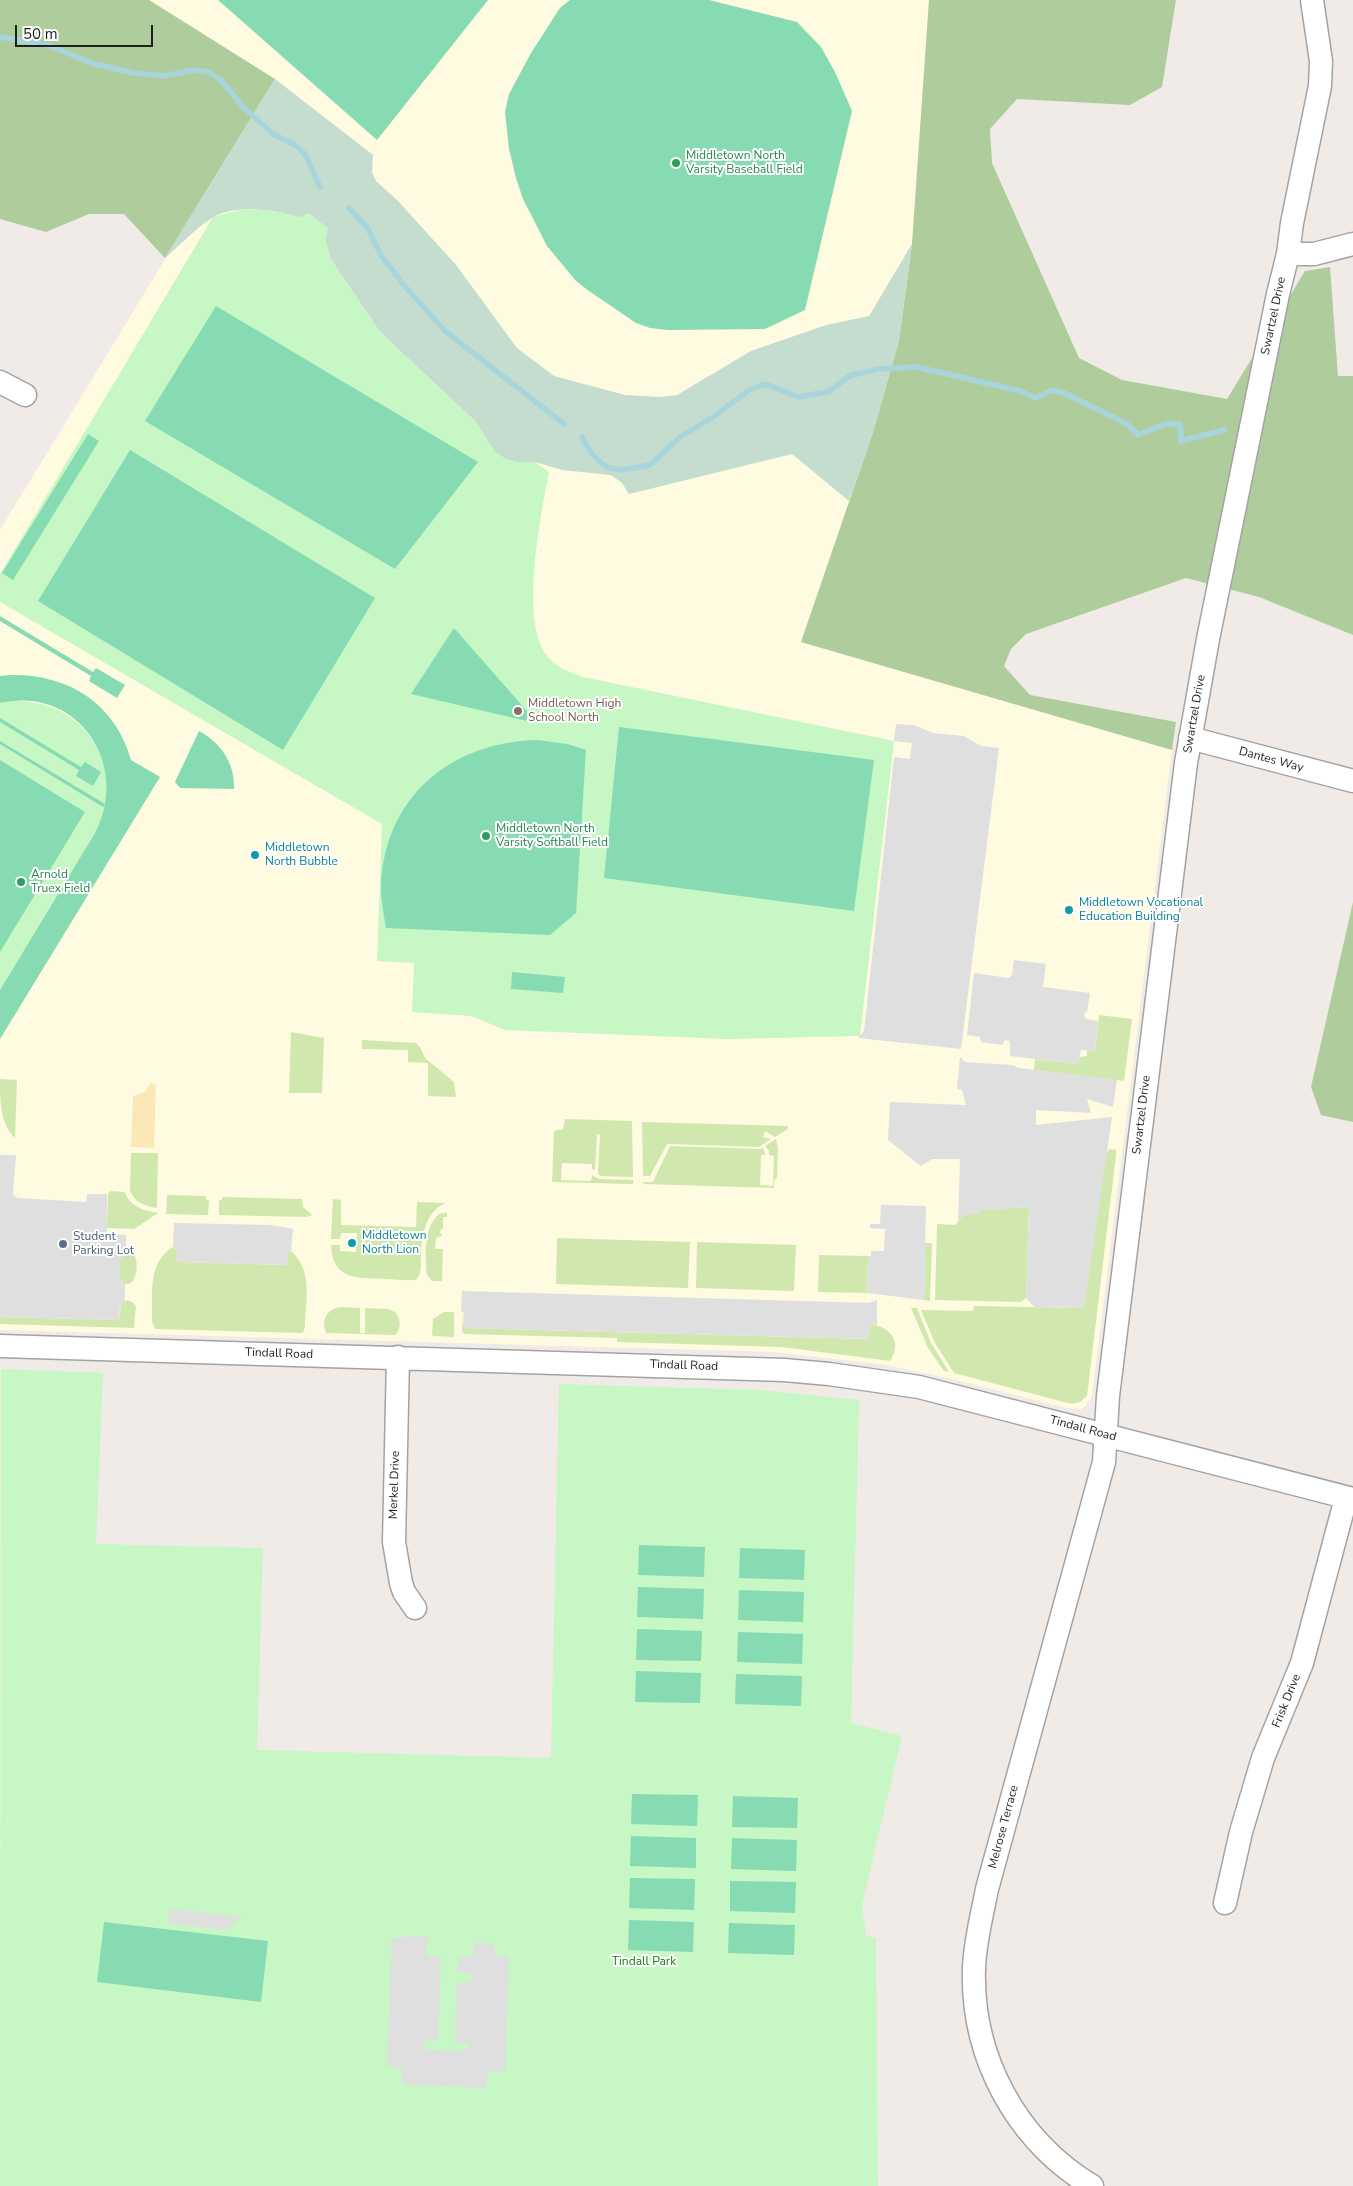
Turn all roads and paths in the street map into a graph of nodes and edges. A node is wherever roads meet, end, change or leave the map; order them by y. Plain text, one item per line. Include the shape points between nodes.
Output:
1 (1312, 0) edge
2 (1353, 244) edge
3 (1288, 254) junction
4 (0, 382) edge
5 (25, 395) dead end
6 (1190, 738) junction
7 (1353, 781) edge
8 (0, 1346) edge
9 (398, 1357) junction
10 (1105, 1435) junction
11 (1350, 1498) edge
12 (415, 1608) dead end
13 (1225, 1903) dead end
14 (1092, 2186) edge

1 - 3 street, Swartzel Drive via 1321,61 1320,86
2 - 3 street via 1314,254
3 - 6 street, Swartzel Drive
4 - 5 street
6 - 7 street, Dantes Way
6 - 10 street, Swartzel Drive
8 - 9 street, Tindall Road
9 - 10 street, Tindall Road via 830,1374 919,1387
9 - 12 street, Merkel Drive via 394,1542 401,1583
10 - 11 street, Tindall Road
10 - 14 street, Melrose Terrace via 1104,1462 988,1889 974,1969 976,2018 998,2085 1016,2116 1044,2149 1072,2174
11 - 13 street, Frisk Drive via 1302,1663 1263,1758 1241,1832

